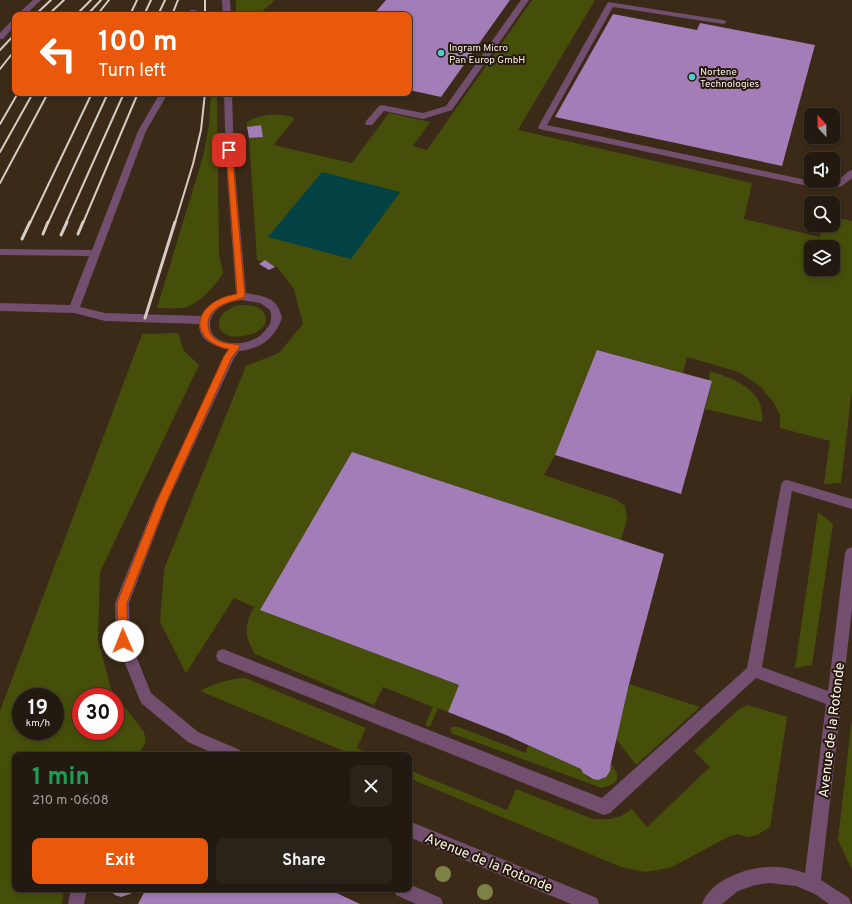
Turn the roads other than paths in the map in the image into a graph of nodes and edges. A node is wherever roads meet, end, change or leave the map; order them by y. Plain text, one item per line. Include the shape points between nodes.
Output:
1 (37, 0) edge
2 (226, 0) edge
3 (525, 0) edge
4 (24, 12) edge
5 (227, 12) edge
6 (723, 22) dead end
7 (12, 25) edge
8 (0, 37) edge
9 (162, 96) edge
10 (228, 96) edge
11 (369, 123) dead end
12 (852, 173) edge
13 (0, 252) edge
14 (95, 253) junction
15 (241, 296) junction
16 (0, 307) edge
17 (74, 309) junction
18 (204, 320) junction
19 (236, 347) junction
20 (852, 504) edge
21 (852, 553) edge
22 (223, 656) dead end
23 (754, 671) junction
24 (835, 700) junction
25 (228, 752) edge
26 (412, 830) edge
27 (812, 884) junction
28 (78, 892) edge
29 (409, 892) edge
30 (76, 904) edge
31 (435, 904) edge
32 (591, 904) edge
33 (710, 904) edge
34 (843, 904) edge

1 - 4 street
2 - 5 street
3 - 11 street via 449,108 423,116 382,108
6 - 12 street via 611,4 542,127 808,184 839,184
7 - 8 street
9 - 14 street via 142,131
10 - 15 street via 230,161
13 - 14 street
14 - 17 street
15 - 18 street via 228,298 217,304
15 - 19 street via 254,296 265,300 278,314 277,324 272,333 250,345
16 - 17 street
17 - 18 street via 105,317
18 - 19 street via 204,329 215,342
19 - 25 street via 229,356 161,503 122,603 123,641 146,698 193,737
20 - 23 street via 787,486
21 - 24 street, Avenue de la Rotonde
22 - 23 street via 604,807
23 - 24 street
24 - 27 street, Avenue de la Rotonde
26 - 32 street, Avenue de la Rotonde
27 - 33 street via 773,874 752,876 729,886
27 - 34 street via 833,895
28 - 30 street
29 - 31 street

